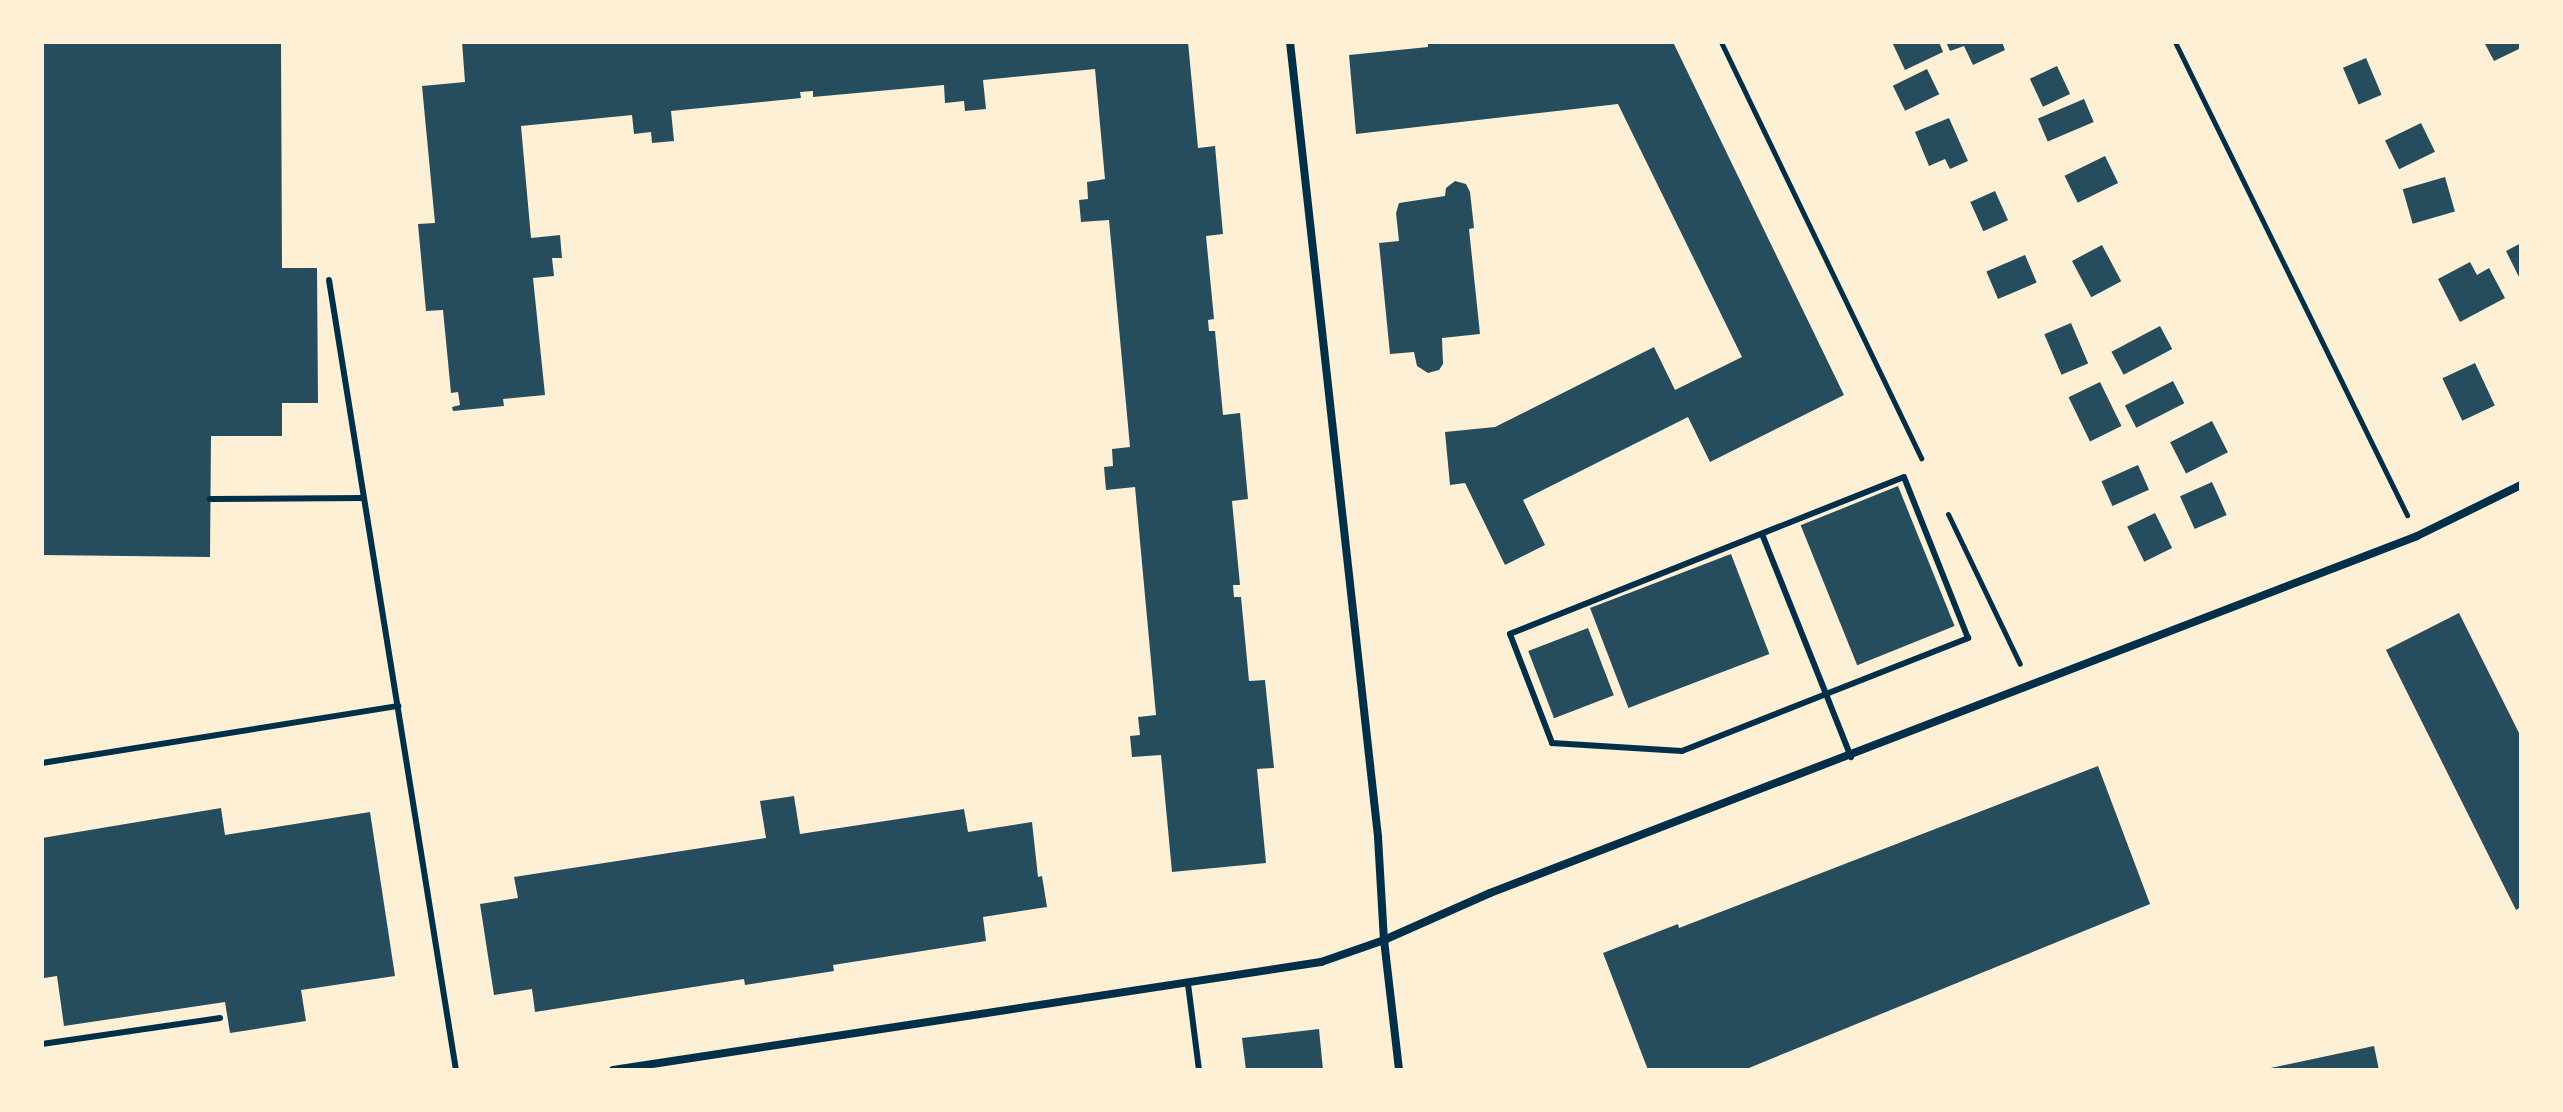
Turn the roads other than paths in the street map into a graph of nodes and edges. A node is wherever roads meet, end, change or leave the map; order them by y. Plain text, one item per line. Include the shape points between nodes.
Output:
1 (1290, 42) edge
2 (329, 280) dead end
3 (2521, 485) edge
4 (363, 498) junction
5 (210, 499) dead end
6 (1762, 534) junction
7 (1826, 694) junction
8 (398, 706) junction
9 (1851, 757) junction
10 (42, 763) edge
11 (1384, 940) junction
12 (1188, 984) junction
13 (220, 1018) dead end
14 (42, 1044) edge
15 (643, 1068) edge
16 (456, 1070) edge
17 (613, 1070) edge
18 (1199, 1070) edge
19 (1399, 1070) edge

1 - 11 street via 1376,821
2 - 4 lane
3 - 9 street via 2417,536
4 - 5 lane
4 - 8 lane
6 - 7 lane
6 - 7 lane via 1904,477 1968,638
6 - 7 lane via 1510,634 1552,743 1682,751
7 - 9 lane
8 - 10 lane
8 - 16 lane
9 - 11 street via 1490,893
11 - 12 street via 1321,962
11 - 19 street
12 - 15 street
12 - 18 lane
13 - 14 lane
15 - 17 street

